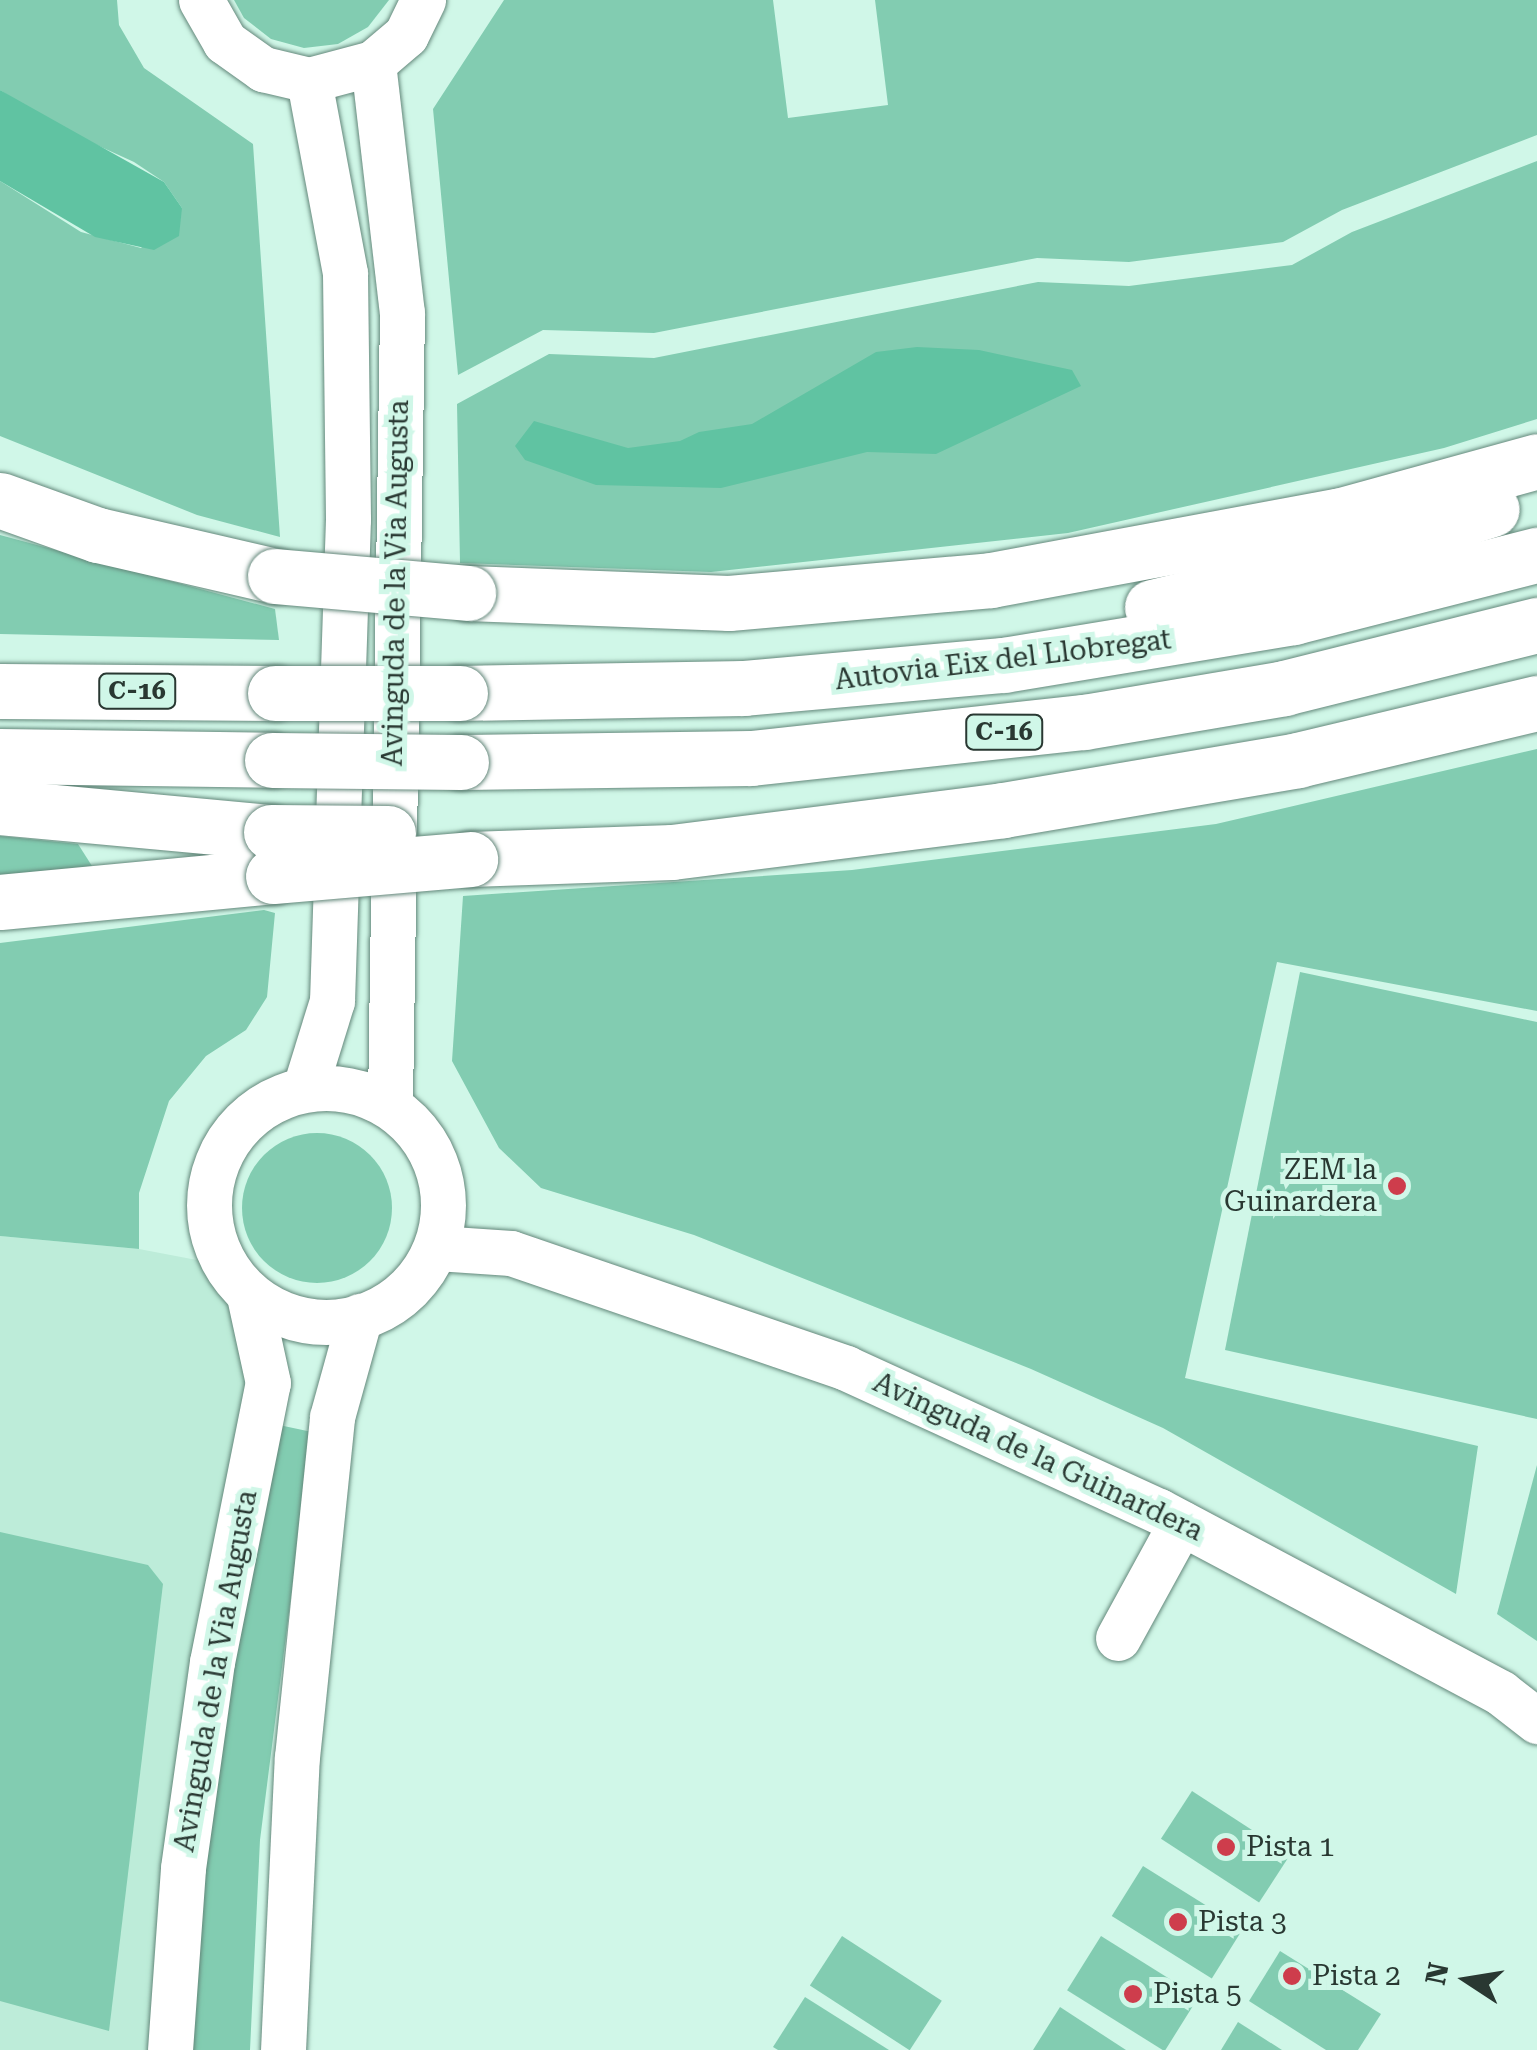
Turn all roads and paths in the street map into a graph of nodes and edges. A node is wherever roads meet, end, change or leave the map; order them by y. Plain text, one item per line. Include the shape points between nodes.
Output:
1 (201, 0) edge
2 (424, 0) edge
3 (373, 63) junction
4 (309, 80) junction
5 (1537, 462) edge
6 (0, 487) edge
7 (1537, 491) edge
8 (0, 500) edge
9 (98, 535) junction
10 (1537, 555) edge
11 (1537, 625) edge
12 (800, 685) junction
13 (0, 691) edge
14 (1537, 703) edge
15 (0, 756) edge
16 (0, 806) edge
17 (272, 854) junction
18 (0, 902) edge
19 (304, 1088) junction
20 (390, 1105) junction
21 (440, 1172) junction
22 (436, 1248) junction
23 (511, 1253) junction
24 (250, 1296) junction
25 (360, 1316) junction
26 (1181, 1522) junction
27 (1118, 1638) dead end
28 (1537, 1721) edge
29 (170, 2050) edge
30 (283, 2050) edge

1 - 4 street via 238,51 263,70
2 - 3 street via 406,34
3 - 4 street
3 - 20 street, Avinguda de la Via Augusta via 402,312
4 - 19 street, Avinguda de la Via Augusta via 345,273 348,519 332,1001
5 - 9 highway, bridge via 1302,524 990,580 729,602 468,594 275,576
6 - 9 highway
7 - 12 highway via 1381,547 1183,600
8 - 9 highway
10 - 12 highway, Autovia Eix del Llobregat / C-16 via 1293,616 1123,648
11 - 15 highway, C-16, bridge via 1284,688 1084,722 751,758
12 - 13 highway, Autovia Eix del Llobregat / C-16, bridge via 460,693
14 - 17 highway, bridge via 1149,788 672,852 469,847
16 - 17 highway via 100,817
17 - 18 highway
19 - 20 street via 345,1088
19 - 24 street via 272,1100 235,1129 213,1170 208,1219 223,1265
20 - 21 street via 419,1132
21 - 22 street via 444,1218
21 - 23 street, Avinguda de la Guinardera
22 - 23 street, Avinguda de la Guinardera
22 - 25 street via 409,1290
23 - 26 street, Avinguda de la Guinardera via 846,1368
24 - 25 street via 310,1324
24 - 29 street, Avinguda de la Via Augusta via 268,1383 209,1680 183,1868
25 - 30 street via 332,1417 297,1756
26 - 27 street
26 - 28 street, Avinguda de la Guinardera via 1501,1693

